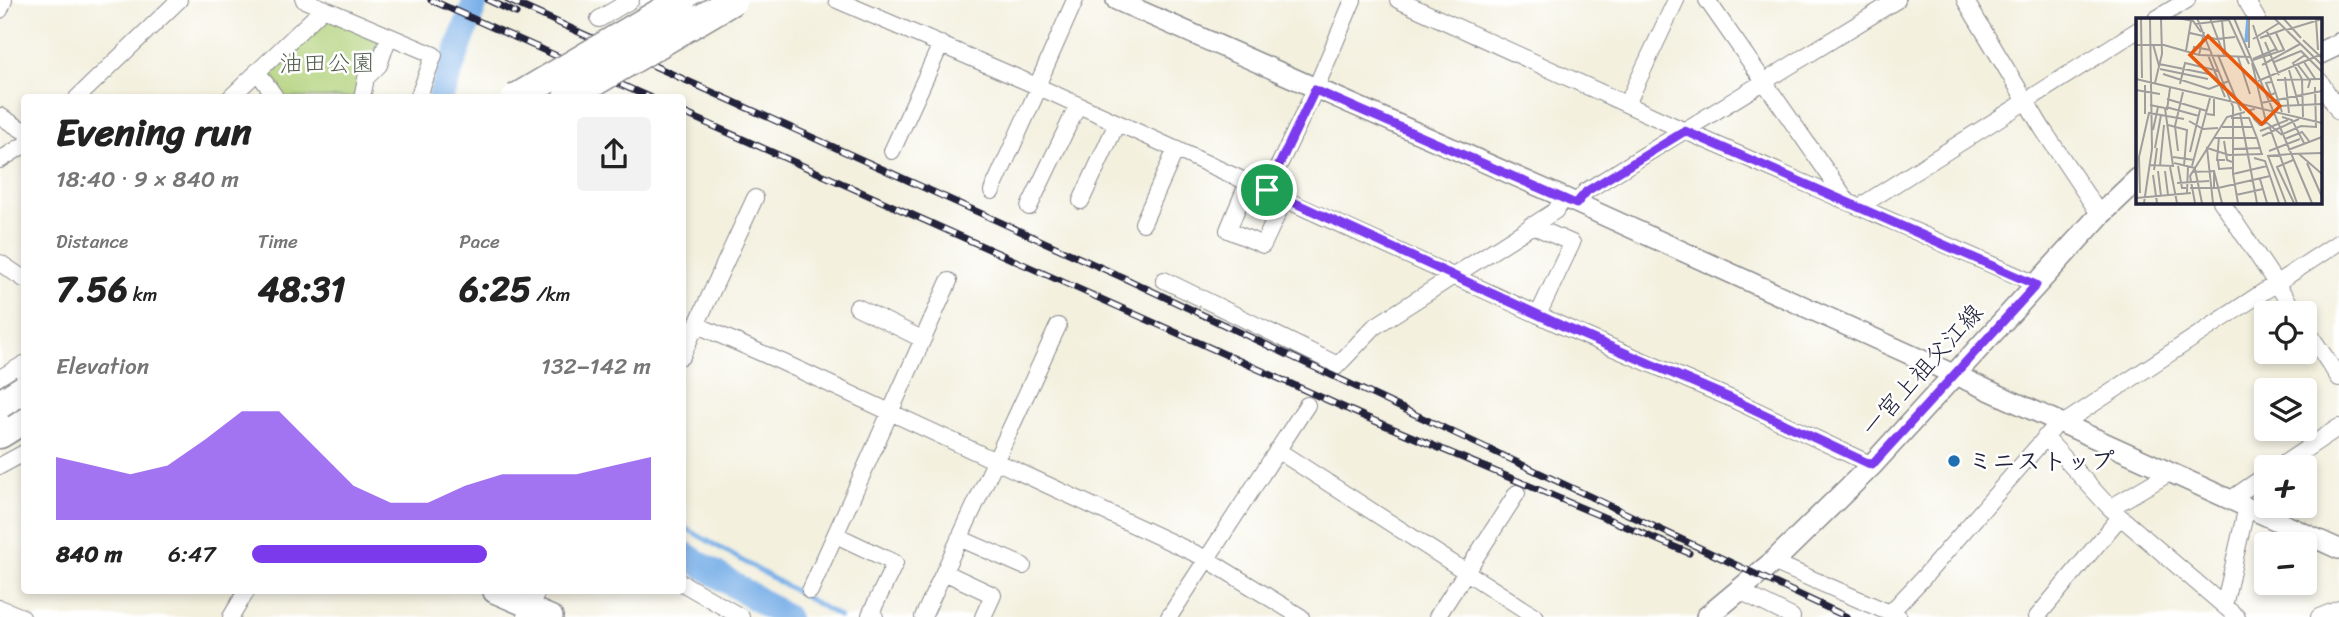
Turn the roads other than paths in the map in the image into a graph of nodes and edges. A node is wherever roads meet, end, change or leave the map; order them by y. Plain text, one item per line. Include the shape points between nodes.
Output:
1 (4, 0) edge
2 (179, 0) edge
3 (304, 0) edge
4 (631, 0) edge
5 (682, 0) edge
6 (733, 0) edge
7 (837, 0) edge
8 (1075, 0) edge
9 (1116, 0) edge
10 (1353, 0) edge
11 (1398, 0) edge
12 (1676, 0) edge
13 (1707, 0) edge
14 (1897, 0) edge
15 (1965, 0) edge
16 (2187, 0) edge
17 (2246, 0) edge
18 (324, 8) junction
19 (0, 10) edge
20 (2157, 18) edge
21 (2256, 18) edge
22 (599, 19) dead end
23 (2136, 31) edge
24 (389, 36) junction
25 (942, 44) junction
26 (2339, 44) edge
27 (2322, 52) edge
28 (257, 71) junction
29 (1764, 81) junction
30 (2322, 84) edge
31 (1038, 87) junction
32 (1315, 90) junction
33 (81, 94) edge
34 (234, 94) edge
35 (273, 94) edge
36 (363, 94) edge
37 (419, 94) edge
38 (523, 94) edge
39 (574, 94) edge
40 (2025, 100) junction
41 (1627, 104) junction
42 (1078, 105) junction
43 (2339, 112) edge
44 (0, 116) edge
45 (1117, 123) junction
46 (21, 129) edge
47 (1685, 131) junction
48 (21, 147) edge
49 (1176, 149) junction
50 (892, 151) dead end
51 (0, 160) edge
52 (2136, 181) edge
53 (1248, 182) junction
54 (1267, 190) junction
55 (992, 191) dead end
56 (755, 198) dead end
57 (1285, 198) junction
58 (1081, 201) dead end
59 (1570, 201) junction
60 (2222, 203) edge
61 (1854, 204) junction
62 (1029, 207) dead end
63 (2100, 215) junction
64 (1143, 223) dead end
65 (1531, 225) junction
66 (2339, 242) edge
67 (0, 263) edge
68 (1454, 275) junction
69 (21, 277) edge
70 (1164, 280) dead end
71 (949, 281) dead end
72 (2036, 285) junction
73 (2275, 285) junction
74 (2286, 301) edge
75 (857, 307) dead end
76 (1538, 315) junction
77 (697, 325) junction
78 (1058, 326) dead end
79 (922, 339) junction
80 (2317, 345) edge
81 (686, 348) edge
82 (21, 366) edge
83 (1953, 374) junction
84 (2339, 378) edge
85 (0, 379) edge
86 (21, 389) edge
87 (21, 392) edge
88 (0, 404) edge
89 (1307, 405) dead end
90 (891, 413) junction
91 (21, 421) edge
92 (2339, 427) edge
93 (2055, 428) junction
94 (0, 434) edge
95 (1277, 450) junction
96 (21, 455) edge
97 (2296, 455) edge
98 (995, 461) junction
99 (1872, 465) junction
100 (0, 466) edge
101 (2171, 472) junction
102 (2254, 487) edge
103 (1517, 493) dead end
104 (2239, 502) junction
105 (2115, 513) junction
106 (836, 535) junction
107 (959, 538) junction
108 (2339, 549) edge
109 (1205, 558) junction
110 (1773, 562) junction
111 (1023, 566) dead end
112 (944, 572) junction
113 (1466, 572) junction
114 (686, 585) edge
115 (810, 590) dead end
116 (1740, 590) junction
117 (245, 594) edge
118 (500, 594) edge
119 (530, 605) edge
120 (2224, 606) junction
121 (2339, 609) edge
122 (2, 612) edge
123 (1895, 615) edge
124 (22, 617) edge
125 (231, 617) edge
126 (552, 617) edge
127 (741, 617) edge
128 (875, 617) edge
129 (923, 617) edge
130 (983, 617) edge
131 (1169, 617) edge
132 (1301, 617) edge
133 (1437, 617) edge
134 (1536, 617) edge
135 (1707, 617) edge
136 (1792, 617) edge
137 (2037, 617) edge
138 (2237, 617) edge
139 (2319, 617) edge

1 - 19 street
2 - 33 street
3 - 18 street
4 - 22 street
5 - 38 highway, bridge
6 - 39 highway, bridge
7 - 25 street
8 - 31 street
9 - 32 street
10 - 32 street
11 - 41 street
12 - 41 street
13 - 29 street
14 - 29 street
15 - 40 street
16 - 20 street
17 - 21 street
18 - 24 street
18 - 28 street
23 - 40 street
24 - 36 street via 380,65 366,78
24 - 37 street via 434,55
25 - 31 street
25 - 50 street
26 - 27 main road
28 - 34 street
28 - 35 street
29 - 47 street
29 - 61 street
30 - 43 street
31 - 42 street
31 - 55 street
32 - 54 street
32 - 59 street
40 - 61 street
40 - 63 street
41 - 47 street
42 - 45 street
42 - 62 street
44 - 46 street
45 - 49 street
45 - 58 street
47 - 59 street
47 - 61 street
48 - 51 street
49 - 53 street
49 - 64 street
52 - 63 main road, 一宮上祖父江線
53 - 54 street
53 - 57 street via 1227,230 1263,245
54 - 57 street
56 - 77 street
57 - 68 street
59 - 65 street
59 - 83 street
60 - 73 street
61 - 72 street
63 - 72 main road, 一宮上祖父江線
65 - 68 street
65 - 76 street via 1572,243
66 - 73 street
67 - 69 street
68 - 70 street via 1374,327 1337,366
68 - 76 street
71 - 79 street
72 - 83 main road, 一宮上祖父江線
73 - 74 street
73 - 93 street
75 - 79 street
76 - 99 street
77 - 81 street
77 - 90 street
78 - 98 street
79 - 90 street
80 - 84 street
82 - 85 street
83 - 93 street
83 - 99 main road, 一宮上祖父江線
85 - 86 main road
87 - 88 highway, bridge
89 - 95 street
90 - 98 street
90 - 106 street
91 - 94 highway
92 - 97 street
93 - 101 street
93 - 105 street
93 - 123 street
95 - 109 street
95 - 113 street
96 - 100 street
98 - 107 street
98 - 109 street
99 - 110 main road, 一宮上祖父江線
101 - 104 street
101 - 105 street
102 - 104 street
103 - 113 street
104 - 108 street
104 - 120 street
105 - 120 street
105 - 137 street
106 - 115 street
106 - 128 street via 895,563 870,614
107 - 111 street
107 - 112 street
109 - 131 street
109 - 132 street
110 - 116 main road, 一宮上祖父江線
110 - 123 street
112 - 129 street
112 - 130 street via 993,595
113 - 133 street
113 - 134 street
114 - 127 street
116 - 135 main road, 一宮上祖父江線
116 - 136 street
117 - 125 street
118 - 119 main road
119 - 126 main road
120 - 138 street
121 - 139 street
122 - 124 street

